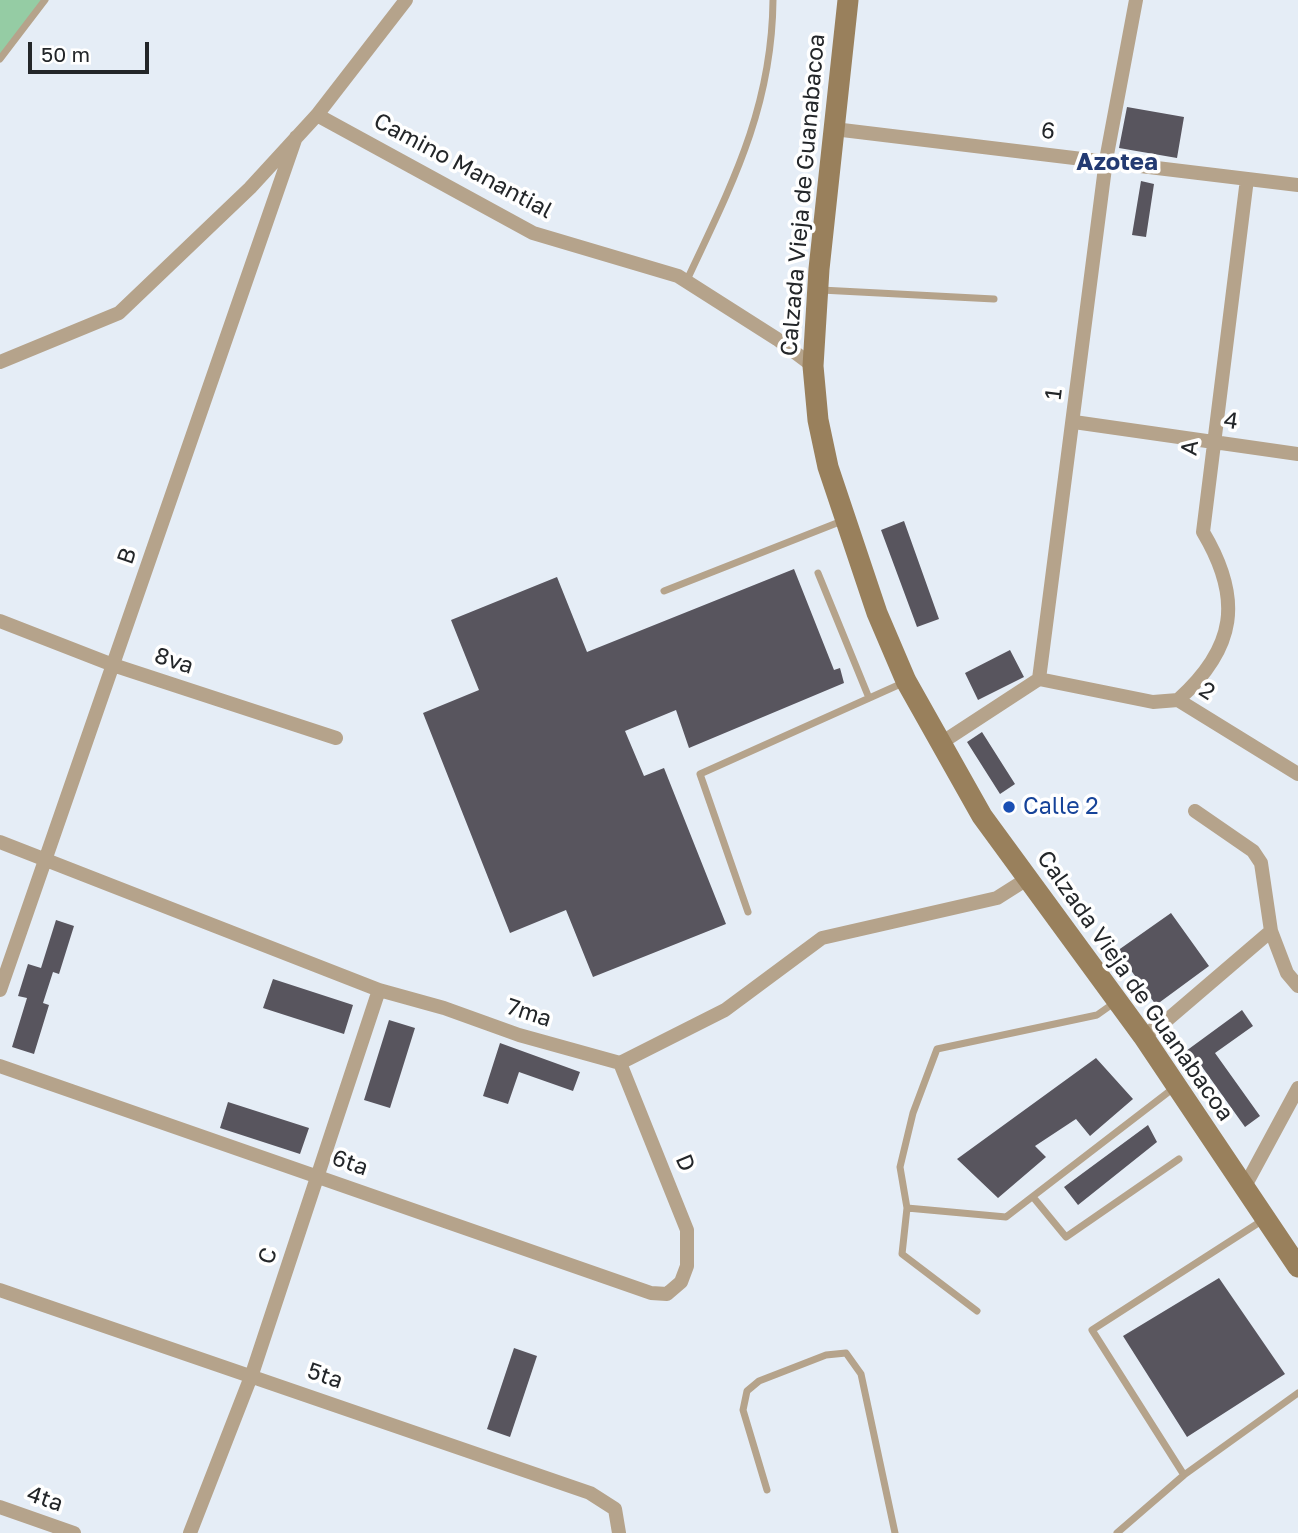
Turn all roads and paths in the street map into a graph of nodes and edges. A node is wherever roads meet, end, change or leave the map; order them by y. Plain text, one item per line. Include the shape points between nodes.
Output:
1 (45, 0) edge
2 (406, 0) edge
3 (772, 0) edge
4 (848, 0) edge
5 (1136, 0) edge
6 (0, 59) edge
7 (317, 115) junction
8 (834, 129) junction
9 (296, 137) junction
10 (1106, 160) junction
11 (1247, 179) junction
12 (1298, 185) edge
13 (686, 282) junction
14 (817, 290) junction
15 (994, 299) dead end
16 (0, 362) edge
17 (813, 366) junction
18 (1074, 422) junction
19 (1214, 442) junction
20 (1298, 454) edge
21 (844, 520) junction
22 (818, 573) dead end
23 (664, 591) dead end
24 (0, 621) edge
25 (113, 665) junction
26 (1039, 679) junction
27 (905, 681) junction
28 (869, 698) junction
29 (1178, 700) junction
30 (336, 738) dead end
31 (941, 743) junction
32 (1298, 774) edge
33 (1195, 811) dead end
34 (0, 842) edge
35 (47, 858) junction
36 (1027, 879) junction
37 (748, 912) dead end
38 (1272, 930) junction
39 (1298, 986) edge
40 (0, 990) edge
41 (379, 990) junction
42 (1118, 1001) junction
43 (1143, 1036) junction
44 (620, 1063) junction
45 (0, 1066) edge
46 (1175, 1087) junction
47 (1298, 1088) edge
48 (1179, 1159) dead end
49 (319, 1176) junction
50 (1244, 1188) junction
51 (1033, 1197) junction
52 (908, 1208) junction
53 (1263, 1219) junction
54 (1298, 1267) edge
55 (681, 1282) joint
56 (0, 1290) edge
57 (977, 1311) dead end
58 (252, 1374) junction
59 (1298, 1393) edge
60 (1184, 1475) junction
61 (767, 1490) dead end
62 (0, 1507) edge
63 (620, 1529) edge
64 (74, 1533) edge
65 (190, 1533) edge
66 (895, 1533) edge
67 (1117, 1533) edge

1 - 6 lane
2 - 7 street
3 - 13 lane via 770,62 745,156
4 - 8 main road, Calzada Vieja de Guanabacoa
5 - 10 street, 1
7 - 9 street
7 - 13 street, Camino Manantial via 533,233
8 - 10 street, 6
8 - 14 main road, Calzada Vieja de Guanabacoa
9 - 16 street via 250,188 119,313
9 - 25 street, B
10 - 11 street, 6
10 - 18 street, 1
11 - 12 street, 6
11 - 19 street, A
13 - 17 street, Camino Manantial
14 - 15 lane
14 - 17 main road, Calzada Vieja de Guanabacoa
17 - 21 main road, Calzada Vieja de Guanabacoa via 818,420
18 - 19 street, 4
18 - 26 street, 1
19 - 20 street, 4
19 - 29 street, A via 1203,532 1226,579 1229,620 1216,659
21 - 23 lane
21 - 27 main road, Calzada Vieja de Guanabacoa
22 - 28 lane
24 - 25 street, 8va
25 - 30 street, 8va
25 - 35 street, B
26 - 29 street, 2 via 1153,702
26 - 31 street
27 - 28 lane
27 - 31 main road, Calzada Vieja de Guanabacoa
28 - 37 lane via 700,774
29 - 32 street, 2
31 - 36 main road, Calzada Vieja de Guanabacoa via 982,816
33 - 38 street via 1252,851 1261,863
34 - 35 street, 7ma
35 - 40 street, B
35 - 41 street, 7ma
36 - 42 main road, Calzada Vieja de Guanabacoa
36 - 44 street via 997,898 822,938 725,1010
38 - 39 street via 1287,974
38 - 43 street
41 - 44 street, 7ma
41 - 49 street, C
42 - 43 main road, Calzada Vieja de Guanabacoa
42 - 52 lane via 1097,1015 937,1049 913,1113 900,1167
43 - 46 main road, Calzada Vieja de Guanabacoa
44 - 55 street, D via 687,1230 687,1266
45 - 49 street, 6ta
46 - 50 main road, Calzada Vieja de Guanabacoa
46 - 51 lane
47 - 50 street
48 - 51 lane via 1066,1237
49 - 55 street, 6ta via 652,1293 667,1294
49 - 58 street, C
50 - 53 main road, Calzada Vieja de Guanabacoa
51 - 52 lane via 1006,1217
52 - 57 lane via 902,1254
53 - 54 main road, Calzada Vieja de Guanabacoa
53 - 60 lane via 1092,1330
56 - 58 street, 5ta
58 - 63 street, 5ta via 590,1493 615,1509
58 - 65 street, C
59 - 60 lane
60 - 67 lane
61 - 66 lane via 743,1410 747,1391 759,1381 846,1353 861,1374
62 - 64 street, 4ta

